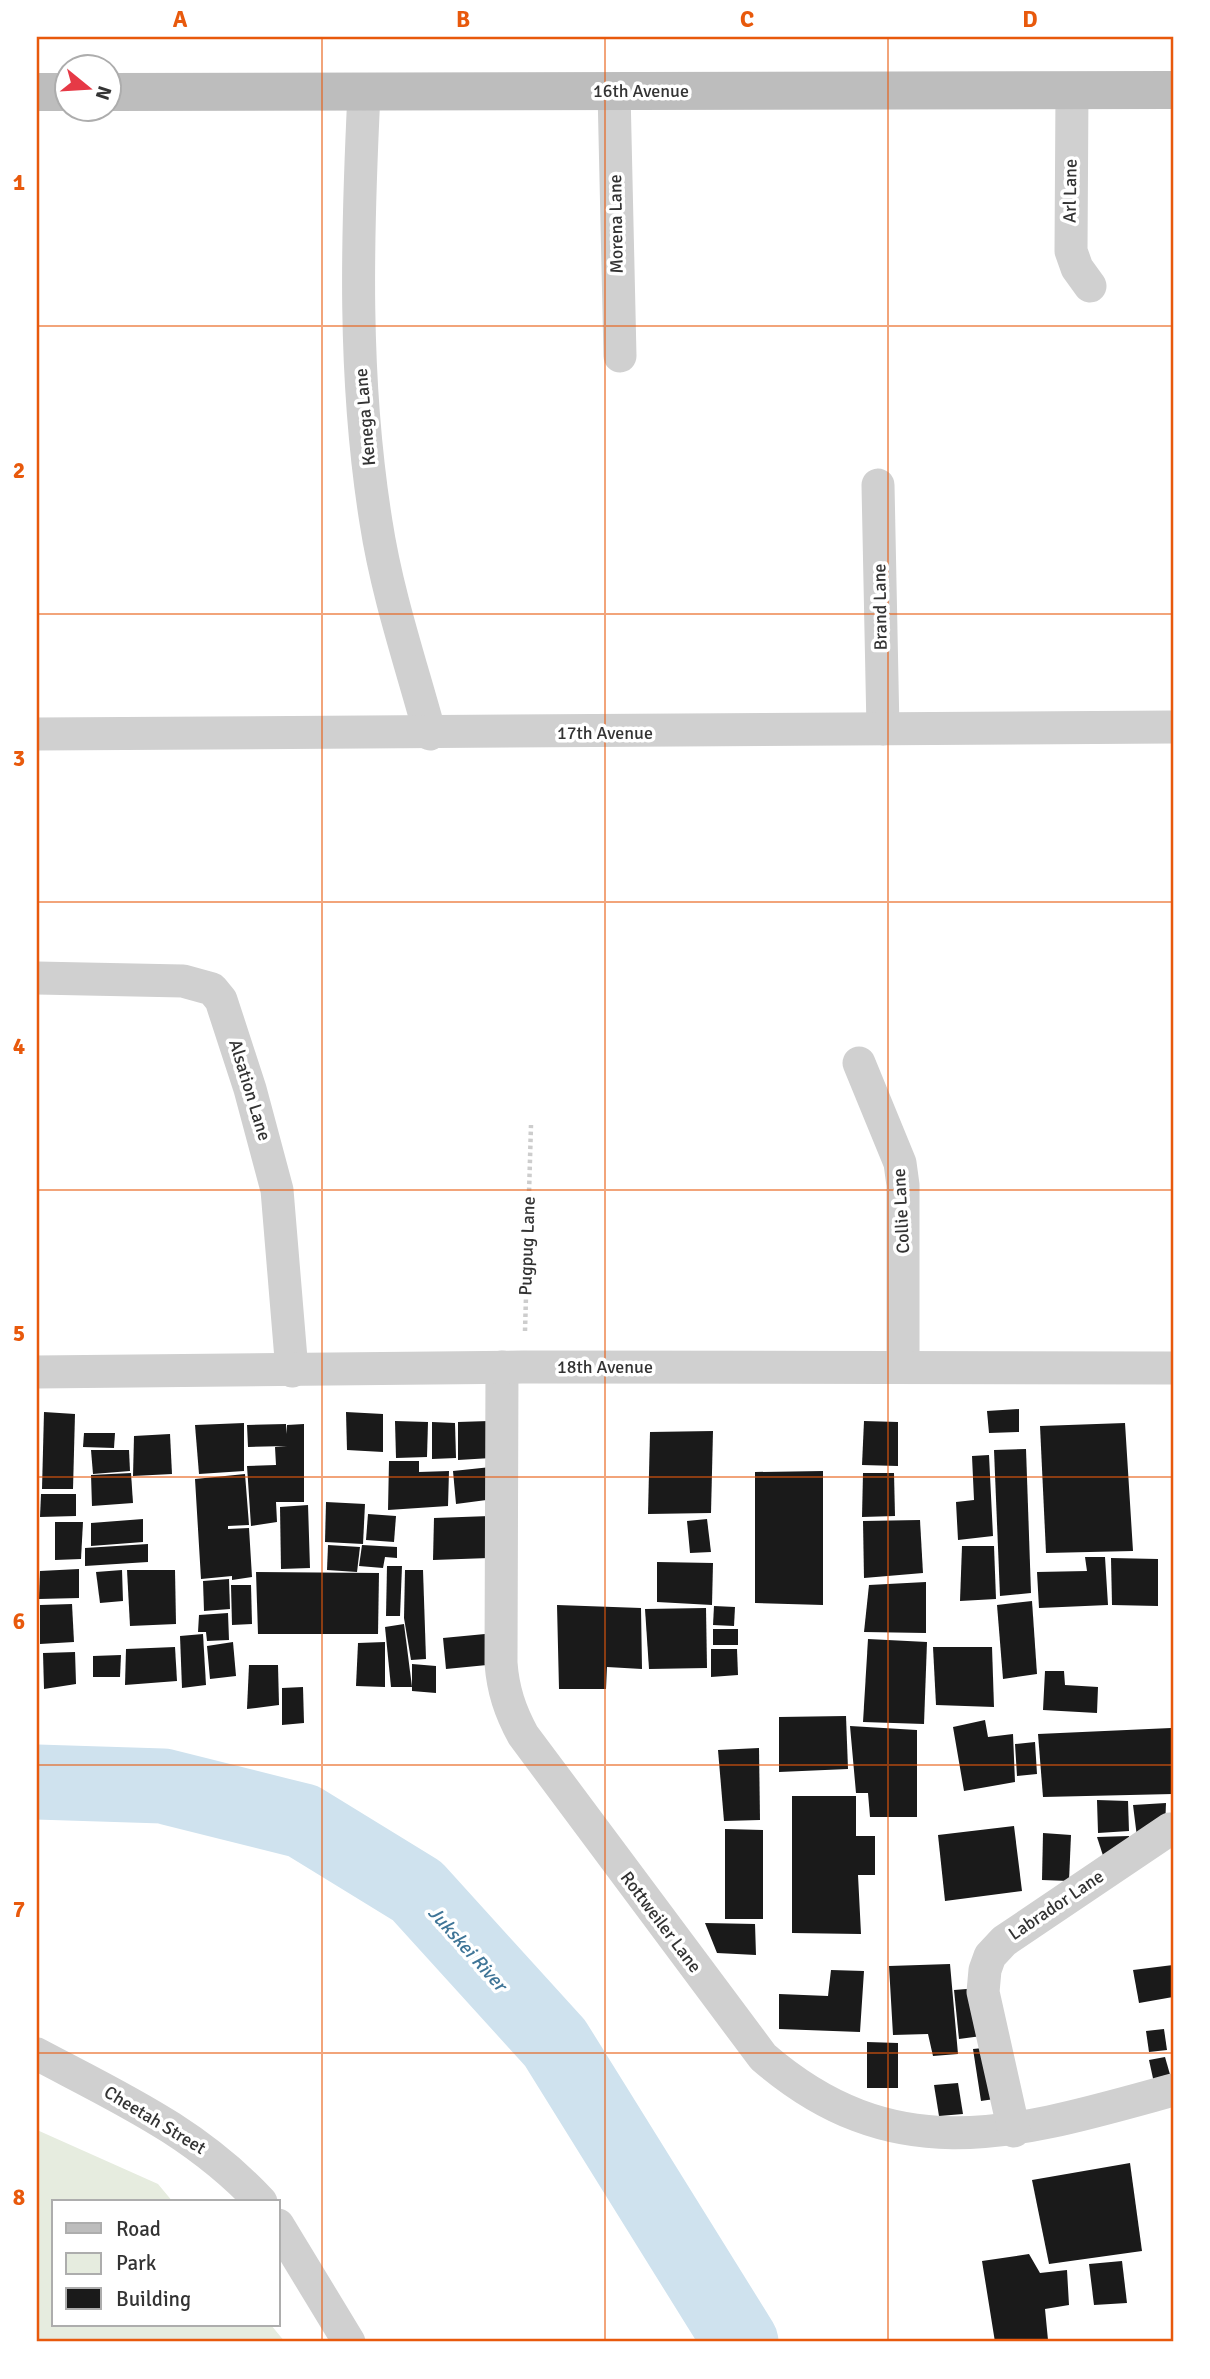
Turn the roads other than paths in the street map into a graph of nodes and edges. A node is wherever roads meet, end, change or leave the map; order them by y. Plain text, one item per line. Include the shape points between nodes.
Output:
1 (1072, 90) junction
2 (1173, 90) edge
3 (614, 91) junction
4 (122, 92) edge
5 (364, 93) junction
6 (1090, 286) dead end
7 (620, 356) dead end
8 (878, 485) dead end
9 (1173, 727) edge
10 (883, 729) junction
11 (37, 734) edge
12 (430, 734) junction
13 (37, 978) edge
14 (859, 1063) dead end
15 (512, 1367) junction
16 (902, 1367) junction
17 (1173, 1368) edge
18 (292, 1371) junction
19 (37, 1372) edge
20 (1170, 1829) dead end
21 (37, 2053) edge
22 (1173, 2090) edge
23 (1014, 2131) junction
24 (259, 2200) edge
25 (280, 2228) edge
26 (349, 2342) edge

1 - 2 street, 16th Avenue
1 - 3 street, 16th Avenue
1 - 6 street, Arl Lane via 1071,251
3 - 5 street, 16th Avenue
3 - 7 street, Morena Lane
4 - 5 street, 16th Avenue
5 - 12 street, Kenega Lane via 356,263 363,419 380,547
8 - 10 street, Brand Lane
9 - 10 street, 17th Avenue
10 - 12 street, 17th Avenue
11 - 12 street, 17th Avenue
13 - 18 street, Alsation Lane via 183,981 212,989 221,1000 277,1190
14 - 16 street, Collie Lane via 900,1163
15 - 16 street, 18th Avenue
15 - 18 street, 18th Avenue
15 - 23 street, Rottweiler Lane via 501,1663 511,1713 523,1735 763,2057 796,2085 835,2108 881,2125
16 - 17 street, 18th Avenue
18 - 19 street, 18th Avenue
20 - 23 street, Labrador Lane via 1029,1922 990,1956 983,1992
21 - 24 street, Cheetah Street via 164,2122 214,2155
22 - 23 street, Rottweiler Lane
25 - 26 street

